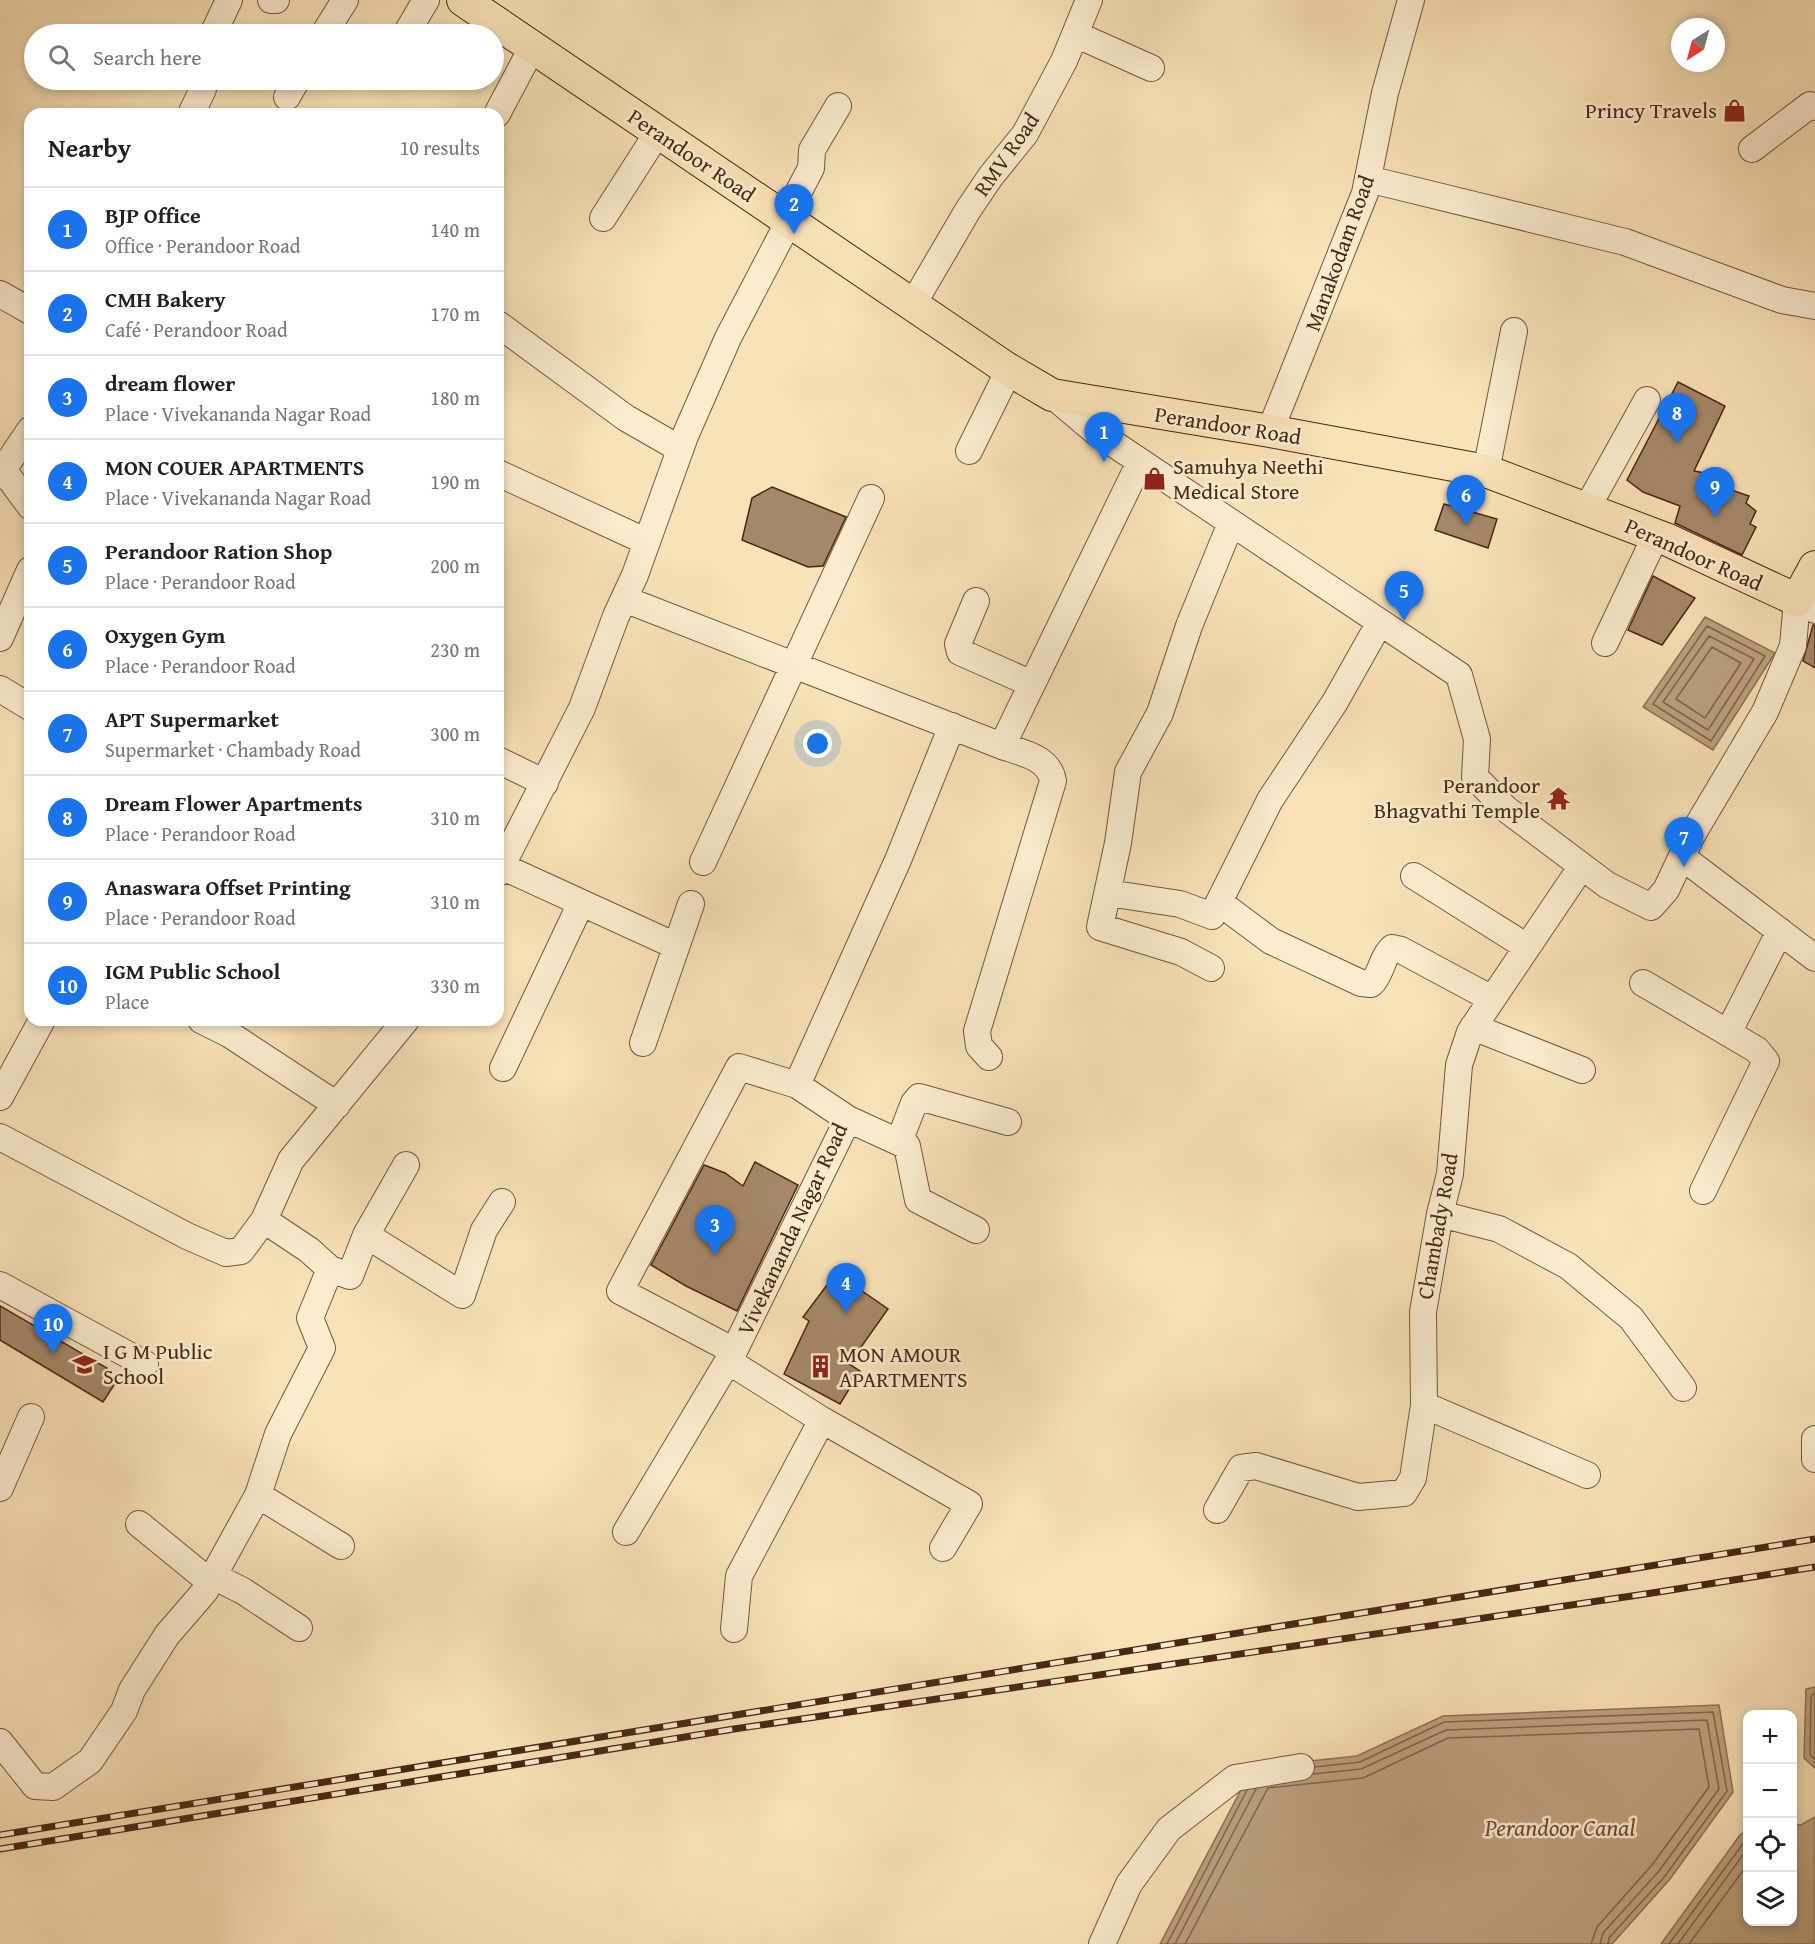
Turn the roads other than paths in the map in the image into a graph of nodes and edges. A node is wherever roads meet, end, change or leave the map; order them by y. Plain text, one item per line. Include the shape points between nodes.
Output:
1 (229, 0) edge
2 (345, 0) edge
3 (426, 0) edge
4 (464, 0) edge
5 (1411, 0) edge
6 (1084, 2) edge
7 (218, 24) edge
8 (330, 24) edge
9 (412, 24) edge
10 (500, 24) edge
11 (504, 27) edge
12 (1075, 34) junction
13 (533, 46) junction
14 (1151, 68) dead end
15 (202, 90) edge
16 (838, 106) dead end
17 (1813, 106) edge
18 (194, 108) edge
19 (500, 108) edge
20 (658, 132) junction
21 (1752, 150) dead end
22 (1368, 179) junction
23 (603, 218) dead end
24 (787, 220) junction
25 (0, 294) edge
26 (914, 304) junction
27 (1815, 306) edge
28 (24, 308) edge
29 (504, 328) edge
30 (1514, 331) dead end
31 (1009, 370) junction
32 (1052, 395) junction
33 (1647, 400) dead end
34 (1270, 431) junction
35 (24, 439) edge
36 (680, 449) junction
37 (969, 451) dead end
38 (1140, 462) junction
39 (1486, 471) junction
40 (0, 473) edge
41 (504, 476) edge
42 (24, 498) edge
43 (871, 498) dead end
44 (1587, 508) junction
45 (1231, 523) junction
46 (1656, 535) junction
47 (647, 542) junction
48 (1815, 567) edge
49 (24, 587) edge
50 (624, 599) junction
51 (976, 601) dead end
52 (1806, 605) edge
53 (1380, 622) junction
54 (0, 638) edge
55 (1605, 644) dead end
56 (795, 667) junction
57 (1032, 684) junction
58 (0, 688) edge
59 (24, 703) edge
60 (952, 726) junction
61 (1002, 746) junction
62 (504, 763) edge
63 (545, 783) junction
64 (1682, 857) junction
65 (504, 862) edge
66 (703, 862) dead end
67 (1582, 866) junction
68 (504, 872) edge
69 (1414, 876) dead end
70 (1108, 893) junction
71 (581, 903) junction
72 (1220, 903) junction
73 (691, 904) dead end
74 (1780, 932) junction
75 (676, 946) junction
76 (1527, 947) junction
77 (1815, 958) edge
78 (1211, 968) dead end
79 (1643, 983) dead end
80 (1492, 999) junction
81 (39, 1026) edge
82 (213, 1026) edge
83 (401, 1026) edge
84 (1473, 1027) junction
85 (1728, 1033) junction
86 (643, 1043) dead end
87 (989, 1057) dead end
88 (503, 1068) dead end
89 (1582, 1070) dead end
90 (798, 1085) junction
91 (0, 1097) edge
92 (337, 1105) junction
93 (848, 1119) junction
94 (1008, 1122) dead end
95 (0, 1137) edge
96 (899, 1142) junction
97 (406, 1165) dead end
98 (1703, 1191) dead end
99 (502, 1202) dead end
100 (1440, 1214) junction
101 (264, 1220) junction
102 (976, 1230) dead end
103 (366, 1235) junction
104 (330, 1269) junction
105 (0, 1285) edge
106 (731, 1356) junction
107 (145, 1364) dead end
108 (1683, 1388) dead end
109 (1425, 1405) junction
110 (31, 1417) dead end
111 (822, 1420) junction
112 (1815, 1439) edge
113 (1815, 1459) edge
114 (1587, 1475) dead end
115 (0, 1488) edge
116 (258, 1495) junction
117 (1217, 1510) dead end
118 (139, 1524) dead end
119 (626, 1532) dead end
120 (341, 1546) dead end
121 (944, 1548) dead end
122 (212, 1579) junction
123 (299, 1628) dead end
124 (735, 1629) dead end
125 (0, 1742) edge
126 (1300, 1767) dead end
127 (1102, 1944) edge

1 - 7 street
2 - 8 street
3 - 9 street
4 - 10 main road, Perandoor Road
5 - 22 street, Manakodam Road via 1385,93
6 - 12 street, RMV Road
11 - 13 main road, Perandoor Road
12 - 14 street
12 - 26 street, RMV Road via 1025,134 968,210
13 - 19 street
13 - 20 main road, Perandoor Road
15 - 18 street
16 - 24 street via 812,150 811,168
17 - 21 street
20 - 23 street
20 - 24 main road, Perandoor Road
22 - 27 street via 1625,242 1782,300
22 - 34 street, Manakodam Road via 1326,296
24 - 26 main road, Perandoor Road
24 - 36 street via 728,338
25 - 28 street
26 - 31 main road, Perandoor Road
29 - 36 street via 627,418
30 - 39 street
31 - 32 main road, Perandoor Road
31 - 37 street
32 - 34 main road, Perandoor Road
32 - 38 street
33 - 44 street
34 - 39 main road, Perandoor Road
35 - 40 street
36 - 47 street
38 - 45 street
38 - 57 street
39 - 44 main road, Perandoor Road
40 - 42 street via 10,479
41 - 47 street
43 - 56 street
44 - 46 main road, Perandoor Road
45 - 53 street
45 - 70 street via 1189,626 1160,713 1128,772
46 - 52 main road, Perandoor Road
46 - 55 street
47 - 50 street
48 - 52 main road
49 - 54 street
50 - 56 street
50 - 63 street via 582,708
51 - 57 street via 958,644 960,652
52 - 64 street via 1765,712
53 - 67 street via 1459,675 1477,738 1475,777 1506,809
53 - 72 street via 1335,702 1270,800
56 - 60 street
56 - 66 street
57 - 61 street
58 - 59 street
60 - 61 street
60 - 90 street via 898,860
61 - 87 street via 1044,763 1053,781 977,1032 979,1046
62 - 63 street
63 - 65 street
64 - 67 street via 1666,890 1651,907 1607,885
64 - 74 street
67 - 76 street, Chambady Road
68 - 71 street
69 - 76 street
70 - 72 street via 1180,904 1212,916
70 - 78 street via 1100,927 1181,952
71 - 75 street
71 - 88 street
72 - 80 street via 1271,941 1361,983 1371,984 1377,979 1392,948
73 - 75 street
74 - 77 street
74 - 85 street
75 - 86 street
76 - 80 street, Chambady Road
79 - 85 street
80 - 84 street, Chambady Road
81 - 91 street
82 - 92 street
83 - 92 street
84 - 89 street
84 - 100 street, Chambady Road via 1459,1065 1450,1173
85 - 98 street via 1766,1060
90 - 93 street, Vivekananda Nagar Road
90 - 106 street, Vivekananda Nagar Road via 739,1067 620,1291
92 - 101 street via 291,1160
93 - 96 street
93 - 106 street, Vivekananda Nagar Road
94 - 96 street via 919,1097
95 - 101 street via 226,1253 241,1251
96 - 102 street via 907,1146 918,1200
97 - 103 street
99 - 103 street via 484,1230 462,1295
100 - 108 street via 1499,1229 1568,1266 1631,1317
100 - 109 street, Chambady Road via 1423,1312
101 - 104 street
103 - 104 street via 350,1276
104 - 116 street via 310,1318 322,1348 278,1434
105 - 107 street
106 - 111 street
106 - 119 street
109 - 114 street
109 - 117 street, Chambady Road via 1413,1478 1404,1493 1358,1497 1256,1466 1241,1468
110 - 115 street
111 - 121 street via 969,1504
111 - 124 street via 739,1576
112 - 113 street
116 - 120 street
116 - 122 street
118 - 122 street
122 - 123 street via 243,1591
122 - 125 street via 167,1635 90,1761 53,1787 35,1786
126 - 127 street via 1235,1778 1169,1829 1129,1884

